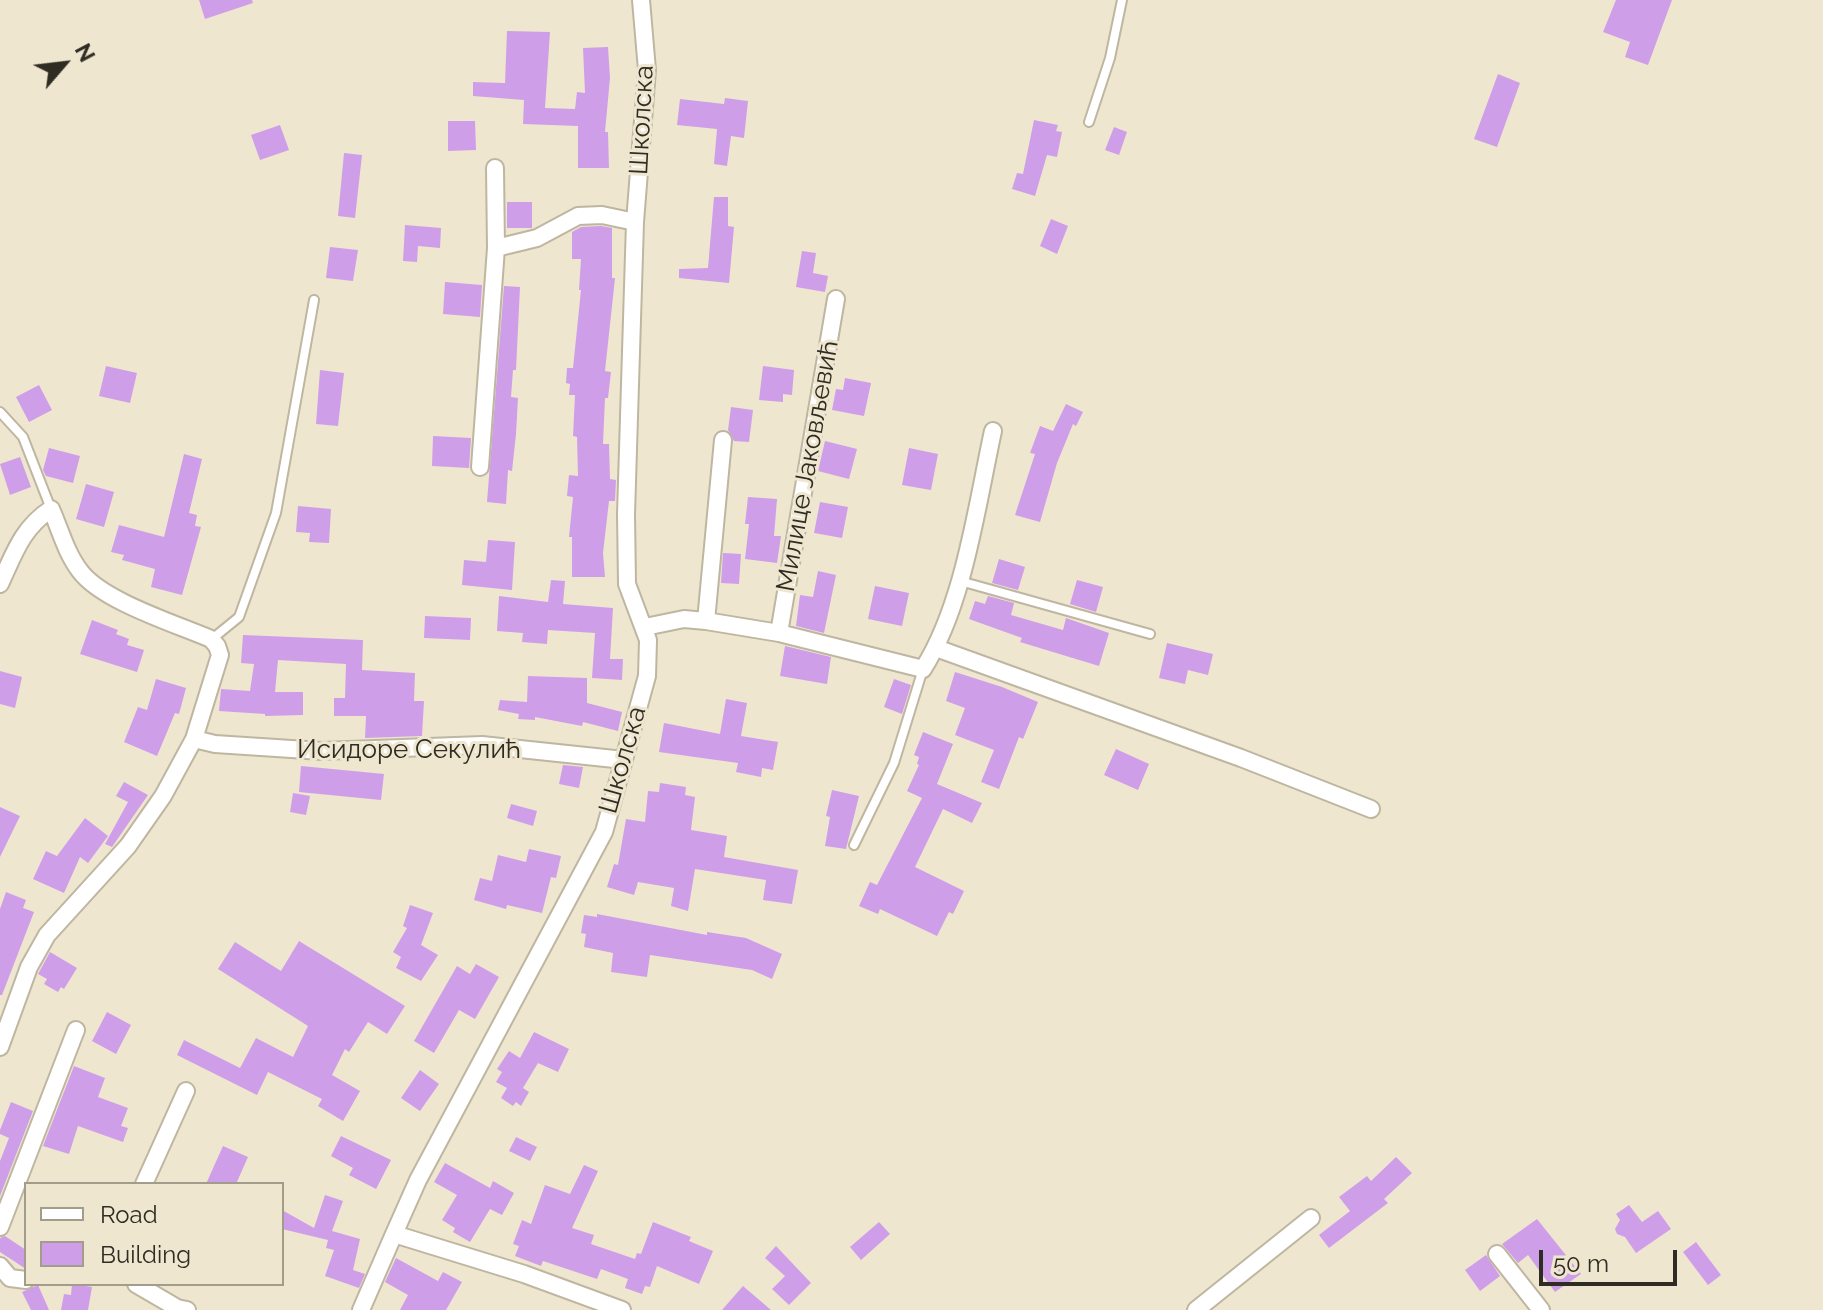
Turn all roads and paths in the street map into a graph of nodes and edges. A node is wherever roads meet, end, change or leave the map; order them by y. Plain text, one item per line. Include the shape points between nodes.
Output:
1 (641, 0) edge
2 (1122, 0) edge
3 (1089, 122) dead end
4 (495, 168) dead end
5 (635, 222) junction
6 (496, 248) junction
7 (836, 299) dead end
8 (314, 300) dead end
9 (0, 412) edge
10 (993, 431) dead end
11 (723, 440) dead end
12 (480, 467) dead end
13 (51, 509) junction
14 (959, 581) junction
15 (0, 584) edge
16 (706, 621) junction
17 (645, 627) junction
18 (779, 633) junction
19 (1150, 634) dead end
20 (211, 639) junction
21 (936, 648) junction
22 (923, 669) junction
23 (194, 739) junction
24 (624, 760) junction
25 (1371, 809) dead end
26 (854, 845) dead end
27 (76, 1030) dead end
28 (0, 1047) edge
29 (186, 1091) dead end
30 (145, 1182) edge
31 (1311, 1218) dead end
32 (0, 1227) edge
33 (394, 1234) junction
34 (1497, 1254) dead end
35 (0, 1266) edge
36 (24, 1280) edge
37 (139, 1286) edge
38 (187, 1310) edge
39 (361, 1310) edge
40 (622, 1310) edge
41 (1196, 1310) edge
42 (1541, 1310) edge

1 - 5 street, Школска via 647,70
2 - 3 lane
4 - 6 street
5 - 6 street via 578,216 537,238
5 - 17 street, Школска via 627,570 631,597
6 - 12 street
7 - 18 street, Милице Јаковљевић
8 - 20 lane via 276,513 239,617
9 - 13 lane via 23,437
10 - 14 street
11 - 16 street
13 - 15 street via 34,520
13 - 20 street via 80,571 92,583 112,597
14 - 19 lane
14 - 21 street
16 - 17 street via 684,619
16 - 18 street
17 - 24 street, Школска via 647,676
18 - 22 street
20 - 23 street via 220,655
21 - 22 street
21 - 25 street
22 - 26 lane via 894,763
23 - 24 street, Исидоре Секулић via 322,751 482,745
23 - 28 street via 128,846 47,935 29,967
24 - 33 street, Школска via 604,832
27 - 32 street
29 - 30 street
31 - 41 street
33 - 39 street, Школска
33 - 40 street
34 - 42 street
35 - 36 street via 10,1278
37 - 38 street

